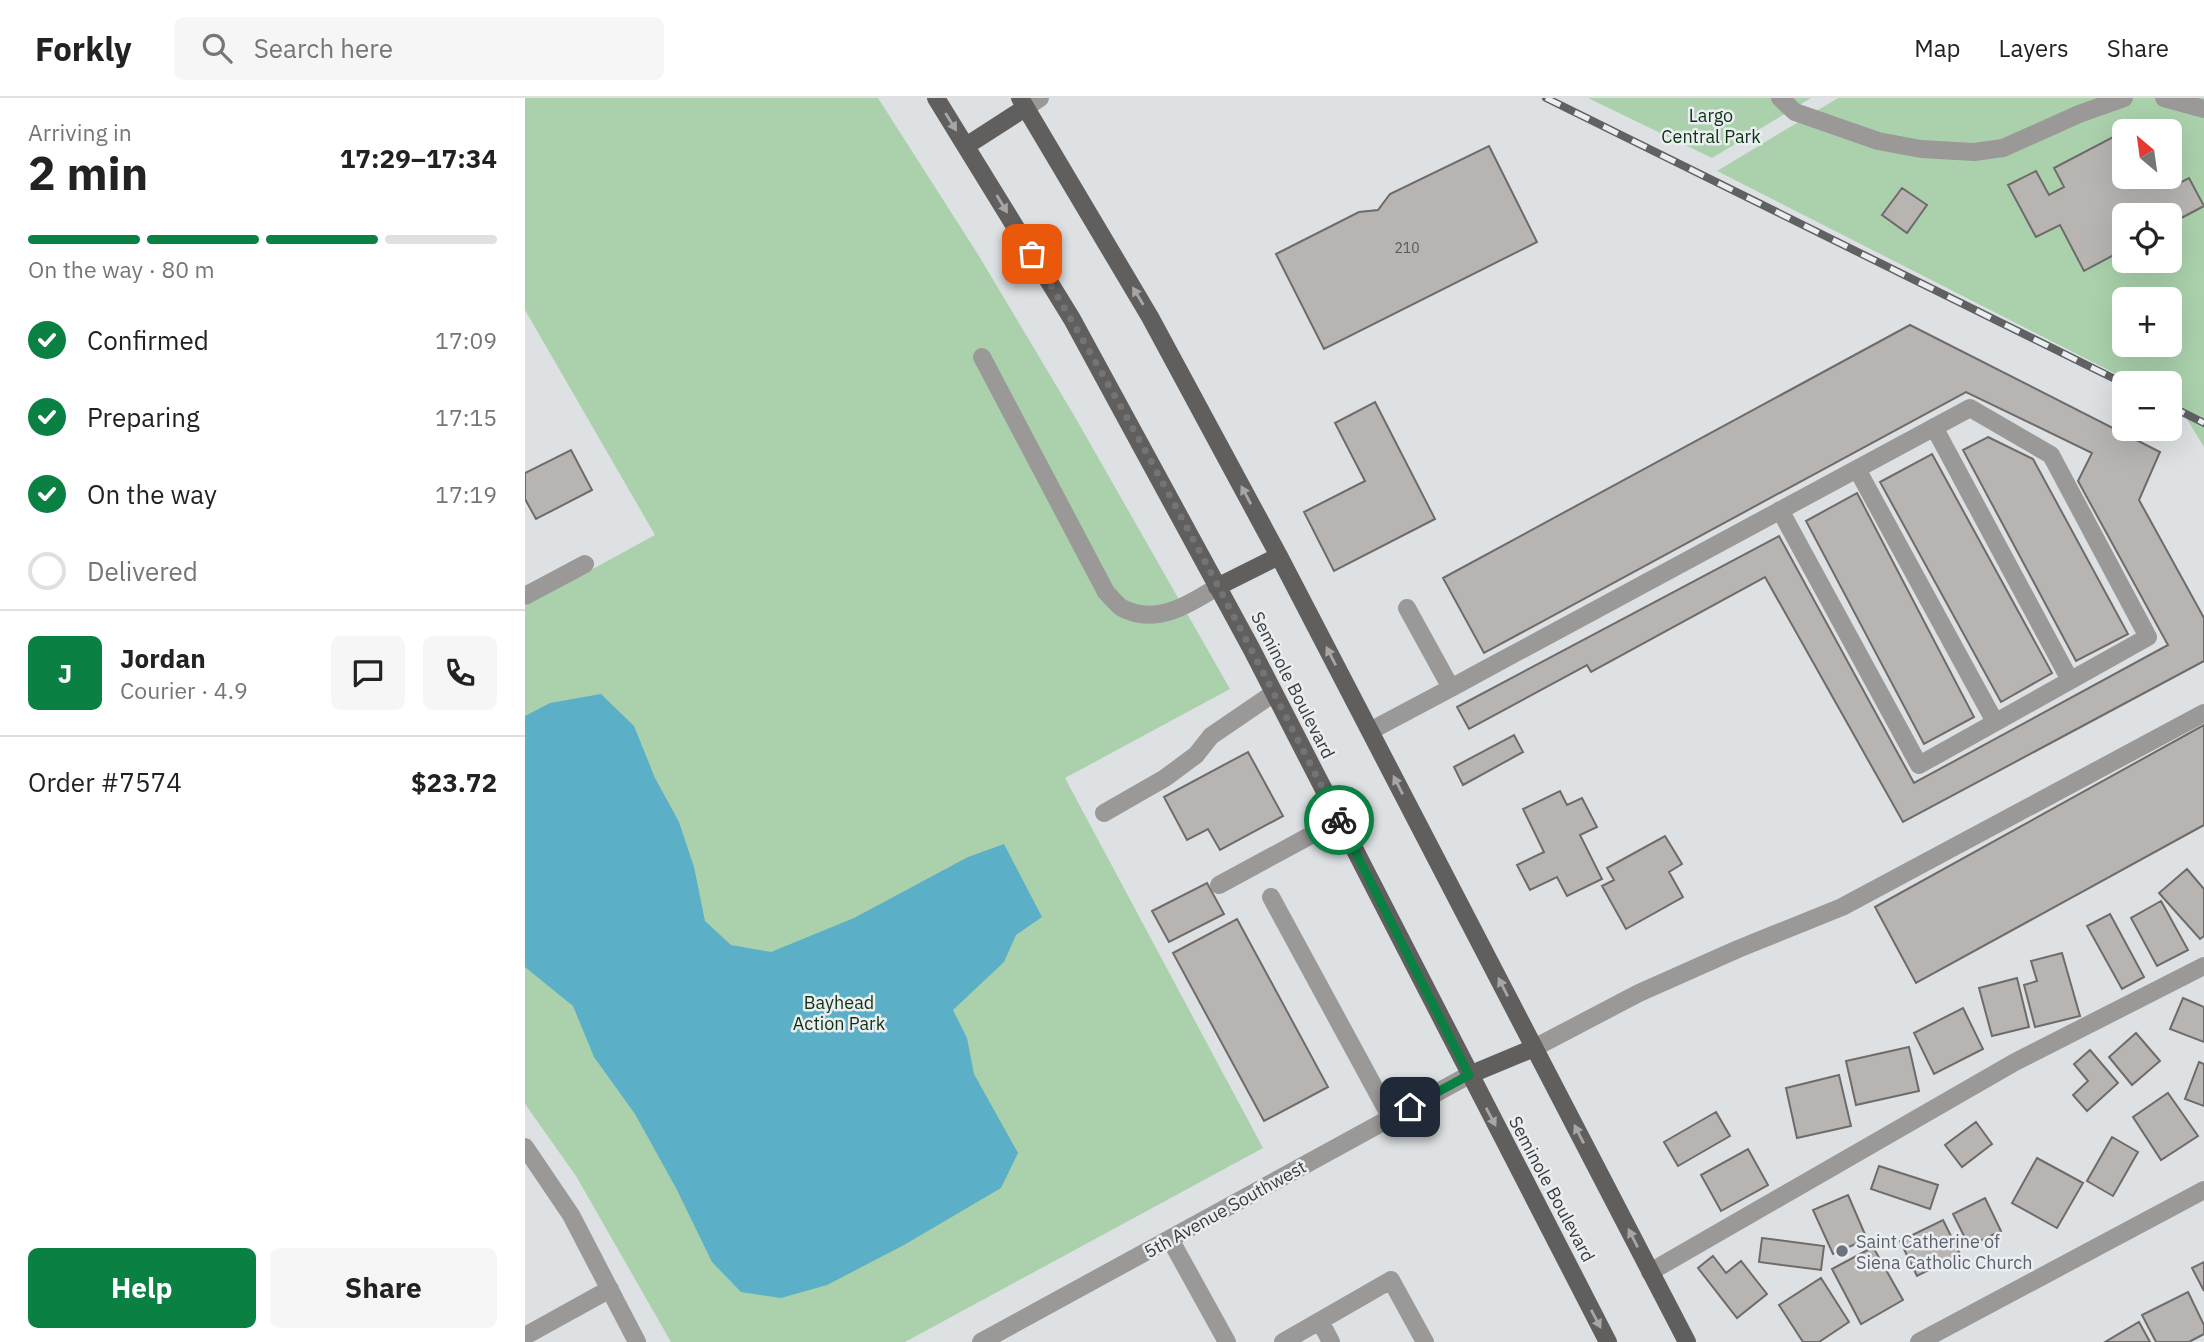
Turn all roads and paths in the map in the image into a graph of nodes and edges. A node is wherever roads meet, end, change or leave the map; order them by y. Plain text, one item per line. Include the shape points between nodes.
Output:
1 (936, 98) edge
2 (1780, 98) edge
3 (2124, 98) edge
4 (2164, 98) edge
5 (1028, 101) edge
6 (2204, 109) edge
7 (966, 146) junction
8 (982, 357) dead end
9 (1934, 427) junction
10 (1857, 469) junction
11 (1780, 510) junction
12 (1279, 556) junction
13 (585, 564) dead end
14 (1217, 587) junction
15 (525, 596) edge
16 (1407, 608) dead end
17 (2070, 680) junction
18 (1451, 688) junction
19 (1274, 694) junction
20 (2204, 713) edge
21 (1995, 722) junction
22 (1370, 731) junction
23 (1104, 813) dead end
24 (1339, 820) junction
25 (1219, 885) dead end
26 (1271, 897) dead end
27 (2204, 966) edge
28 (1534, 1048) junction
29 (1469, 1075) junction
30 (1391, 1118) junction
31 (525, 1147) edge
32 (2204, 1190) edge
33 (1170, 1239) junction
34 (1650, 1272) junction
35 (610, 1289) junction
36 (1320, 1321) junction
37 (525, 1336) edge
38 (637, 1342) edge
39 (981, 1342) edge
40 (1227, 1342) edge
41 (1283, 1342) edge
42 (1331, 1342) edge
43 (1425, 1342) edge
44 (1608, 1342) edge
45 (1687, 1342) edge
46 (1919, 1342) edge

1 -> 7 main road, Seminole Boulevard
2 - 3 street via 1794,112 1878,141 1974,152 2003,148
4 - 6 street
5 - 7 main road
12 -> 5 main road
7 -> 14 main road, Seminole Boulevard via 1072,319
8 - 14 street via 1106,592 1122,607 1165,614
9 - 10 street
9 - 17 street
9 - 17 street via 1970,408 2051,455 2148,637
10 - 11 street
10 - 21 street
11 - 18 street
11 - 21 street via 1919,765
12 - 14 main road
22 -> 12 main road
13 - 15 street
14 - 19 main road, Seminole Boulevard
16 - 18 street
17 - 21 street
18 - 22 street
19 - 23 street via 1211,736 1196,755 1165,778
19 - 24 main road, Seminole Boulevard
20 - 28 street via 1842,907 1639,993
28 -> 22 main road
24 - 25 street
24 - 29 main road, Seminole Boulevard
26 - 30 street
27 - 34 street via 2015,1062
28 - 29 main road
34 -> 28 main road
29 - 30 street, 5th Avenue Southwest
29 -> 44 main road, Seminole Boulevard
30 - 33 street, 5th Avenue Southwest
31 - 35 street via 571,1215
32 - 46 street
33 - 39 street, 5th Avenue Southwest
33 - 40 street
34 - 45 main road
35 - 37 street
35 - 38 street
36 - 41 street
36 - 42 street
36 - 43 street via 1391,1280

